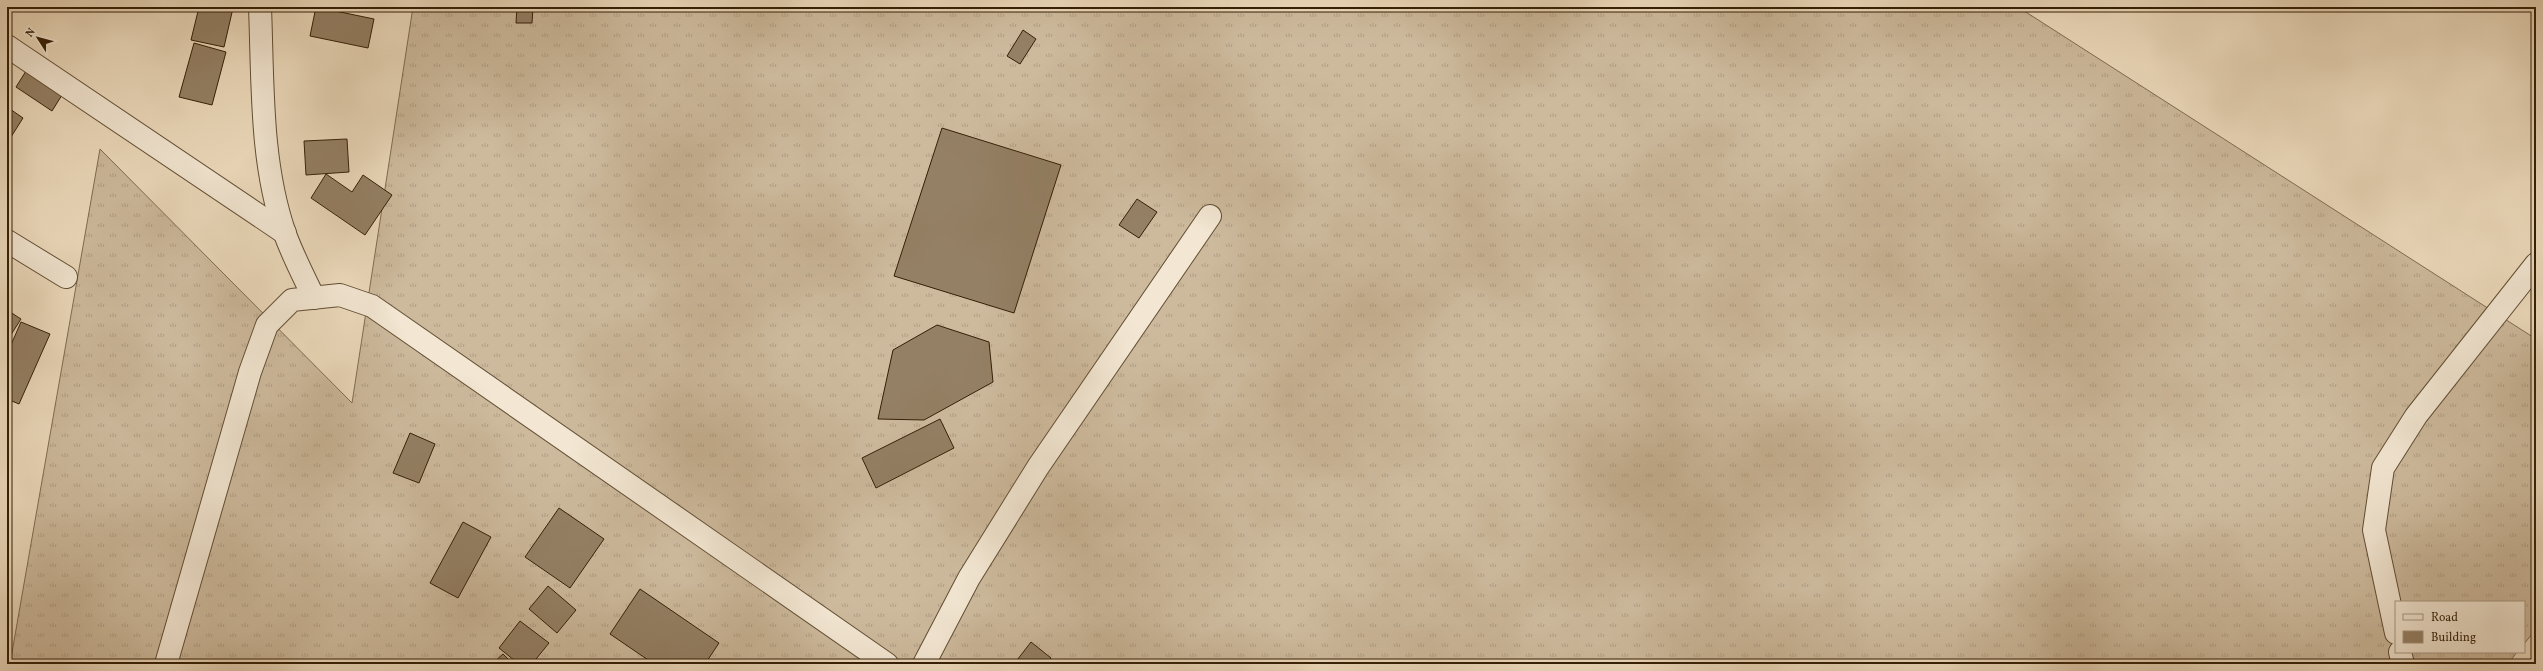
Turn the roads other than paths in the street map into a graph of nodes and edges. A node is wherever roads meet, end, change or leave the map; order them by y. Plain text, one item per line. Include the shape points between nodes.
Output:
1 (260, 7) edge
2 (7, 46) edge
3 (1210, 216) dead end
4 (285, 234) junction
5 (7, 242) edge
6 (2536, 264) edge
7 (66, 277) dead end
8 (314, 298) junction
9 (2395, 628) edge
10 (2400, 653) edge
11 (166, 664) edge
12 (887, 664) edge
13 (924, 664) edge
14 (2403, 664) edge

1 - 4 street via 265,138
2 - 4 street
3 - 13 street via 1038,467 969,578
4 - 8 street
5 - 7 street
6 - 9 street via 2416,416 2383,468 2374,530
8 - 11 street via 292,300 267,325 250,372
8 - 12 street via 340,295 372,306
10 - 14 street

